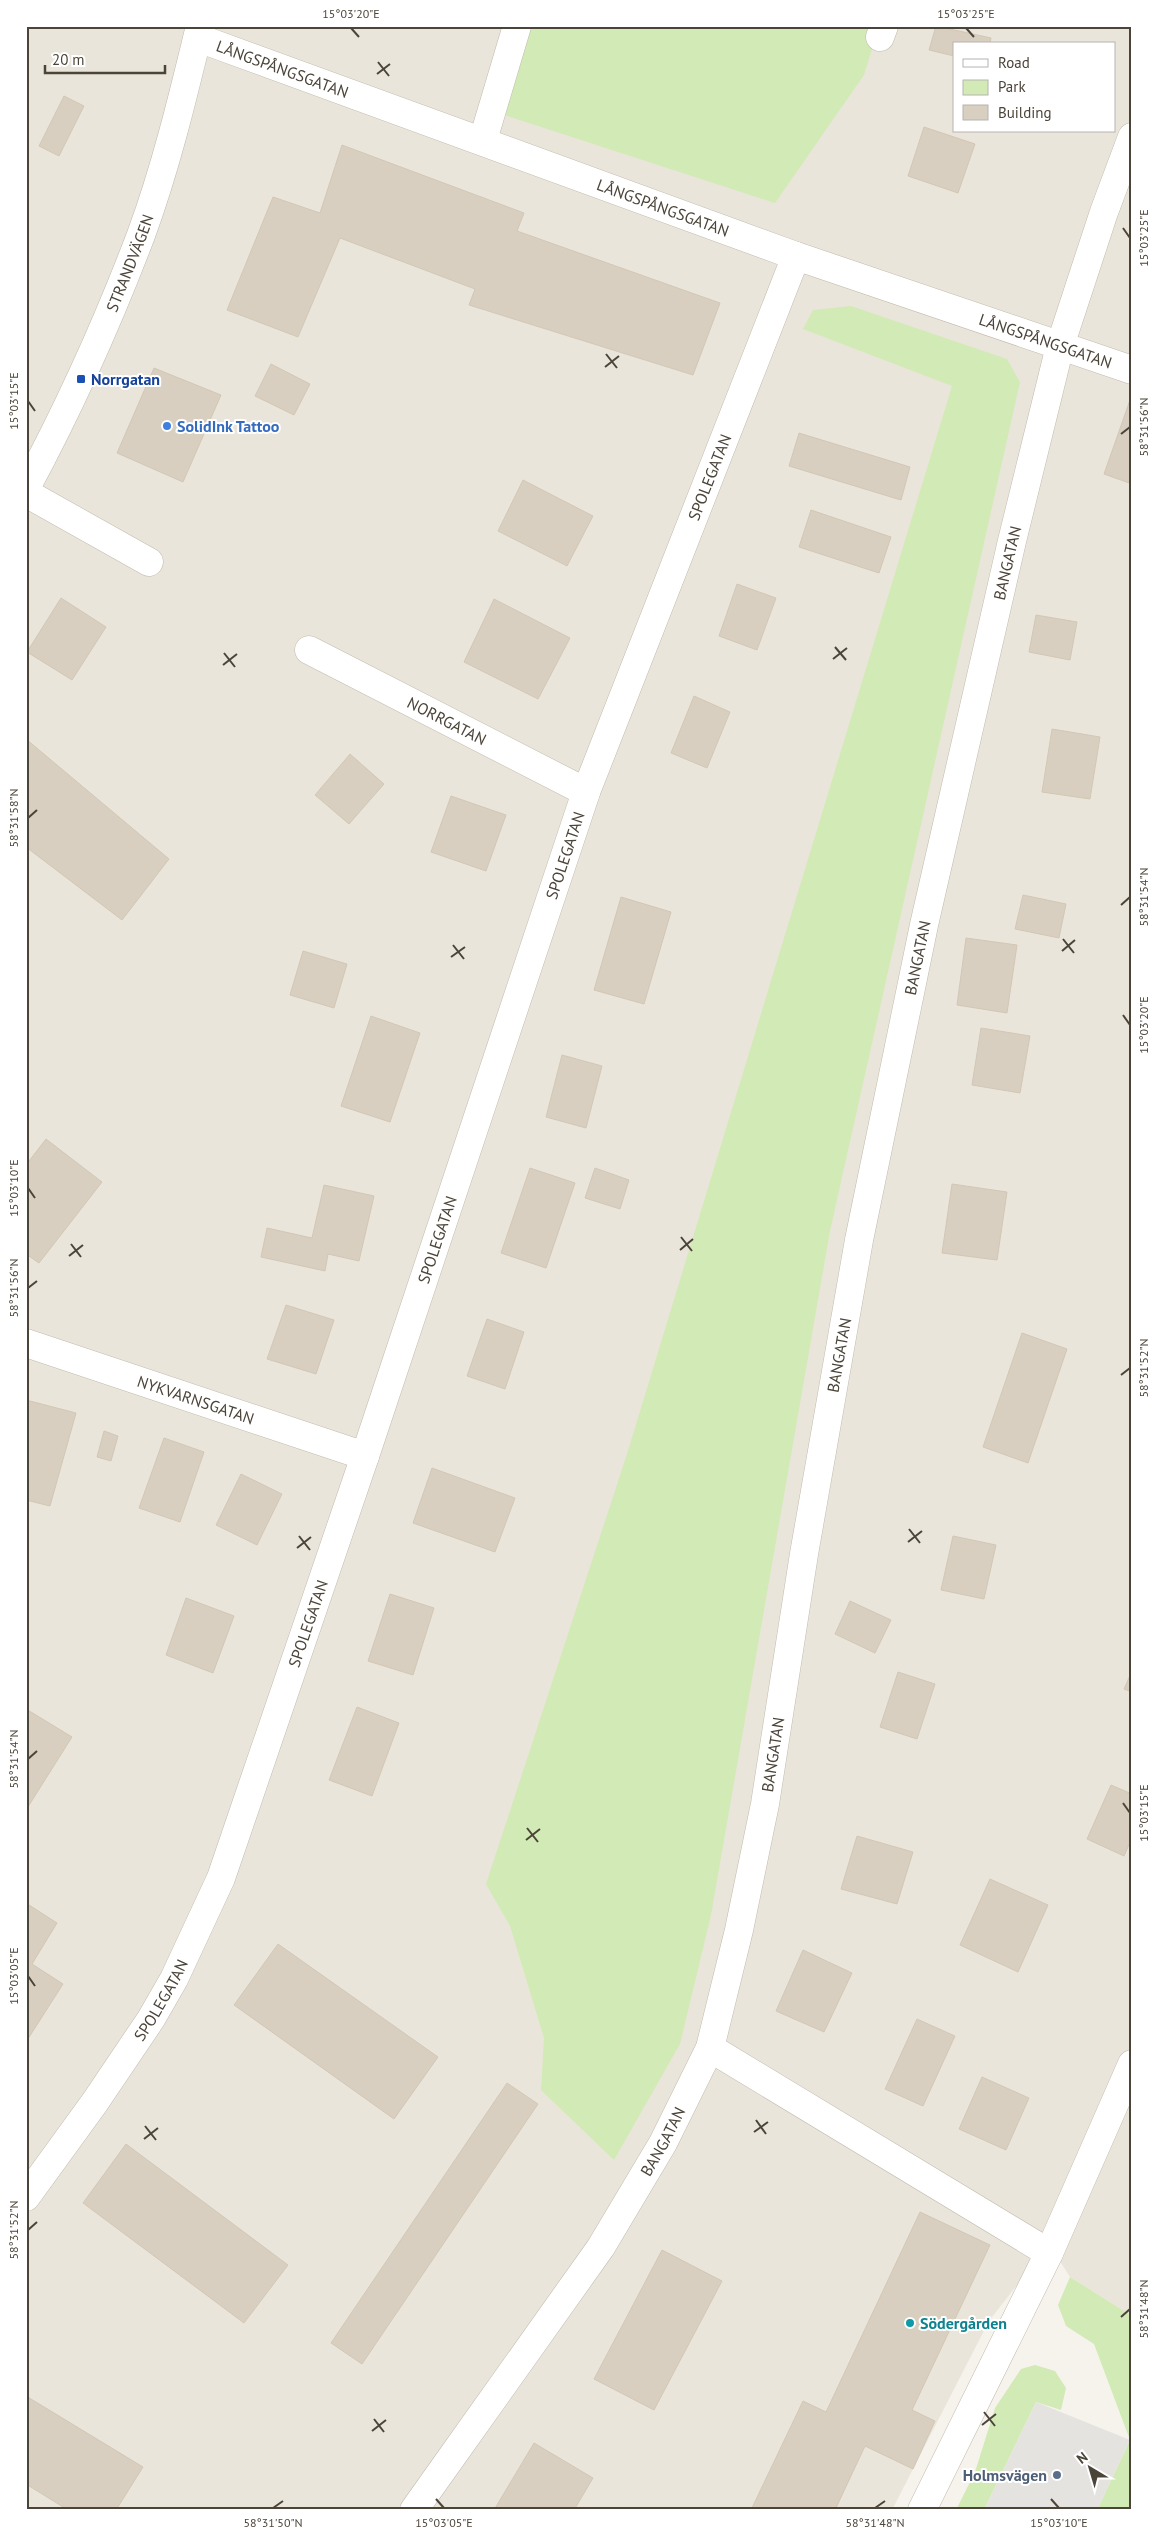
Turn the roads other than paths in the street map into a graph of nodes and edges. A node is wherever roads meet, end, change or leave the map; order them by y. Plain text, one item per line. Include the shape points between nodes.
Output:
1 (517, 26) edge
2 (199, 32) edge
3 (1132, 137) edge
4 (483, 140) junction
5 (796, 256) junction
6 (1060, 346) junction
7 (1132, 370) edge
8 (26, 488) edge
9 (26, 493) edge
10 (149, 562) dead end
11 (308, 650) dead end
12 (586, 792) junction
13 (26, 1343) edge
14 (365, 1456) junction
15 (710, 2048) junction
16 (1132, 2064) edge
17 (1122, 2114) edge
18 (26, 2197) edge
19 (1049, 2254) junction
20 (414, 2510) edge
21 (922, 2510) edge

1 - 4 street
2 - 4 street, LÅNGSPÅNGSGATAN
2 - 8 street, STRANDVÄGEN via 141,234 68,409
3 - 6 street, BANGATAN
4 - 5 street, LÅNGSPÅNGSGATAN
5 - 6 street, LÅNGSPÅNGSGATAN
5 - 12 street, SPOLEGATAN
6 - 7 street, LÅNGSPÅNGSGATAN
6 - 15 street, BANGATAN via 924,925 863,1220 804,1554 765,1804
9 - 10 street
11 - 12 street, NORRGATAN
12 - 14 street, SPOLEGATAN
13 - 14 street, NYKVARNSGATAN
14 - 18 street, SPOLEGATAN via 221,1878 195,1935 151,2018
15 - 19 street
15 - 20 street, BANGATAN via 663,2143 601,2248
16 - 17 street
17 - 19 street
19 - 21 street

